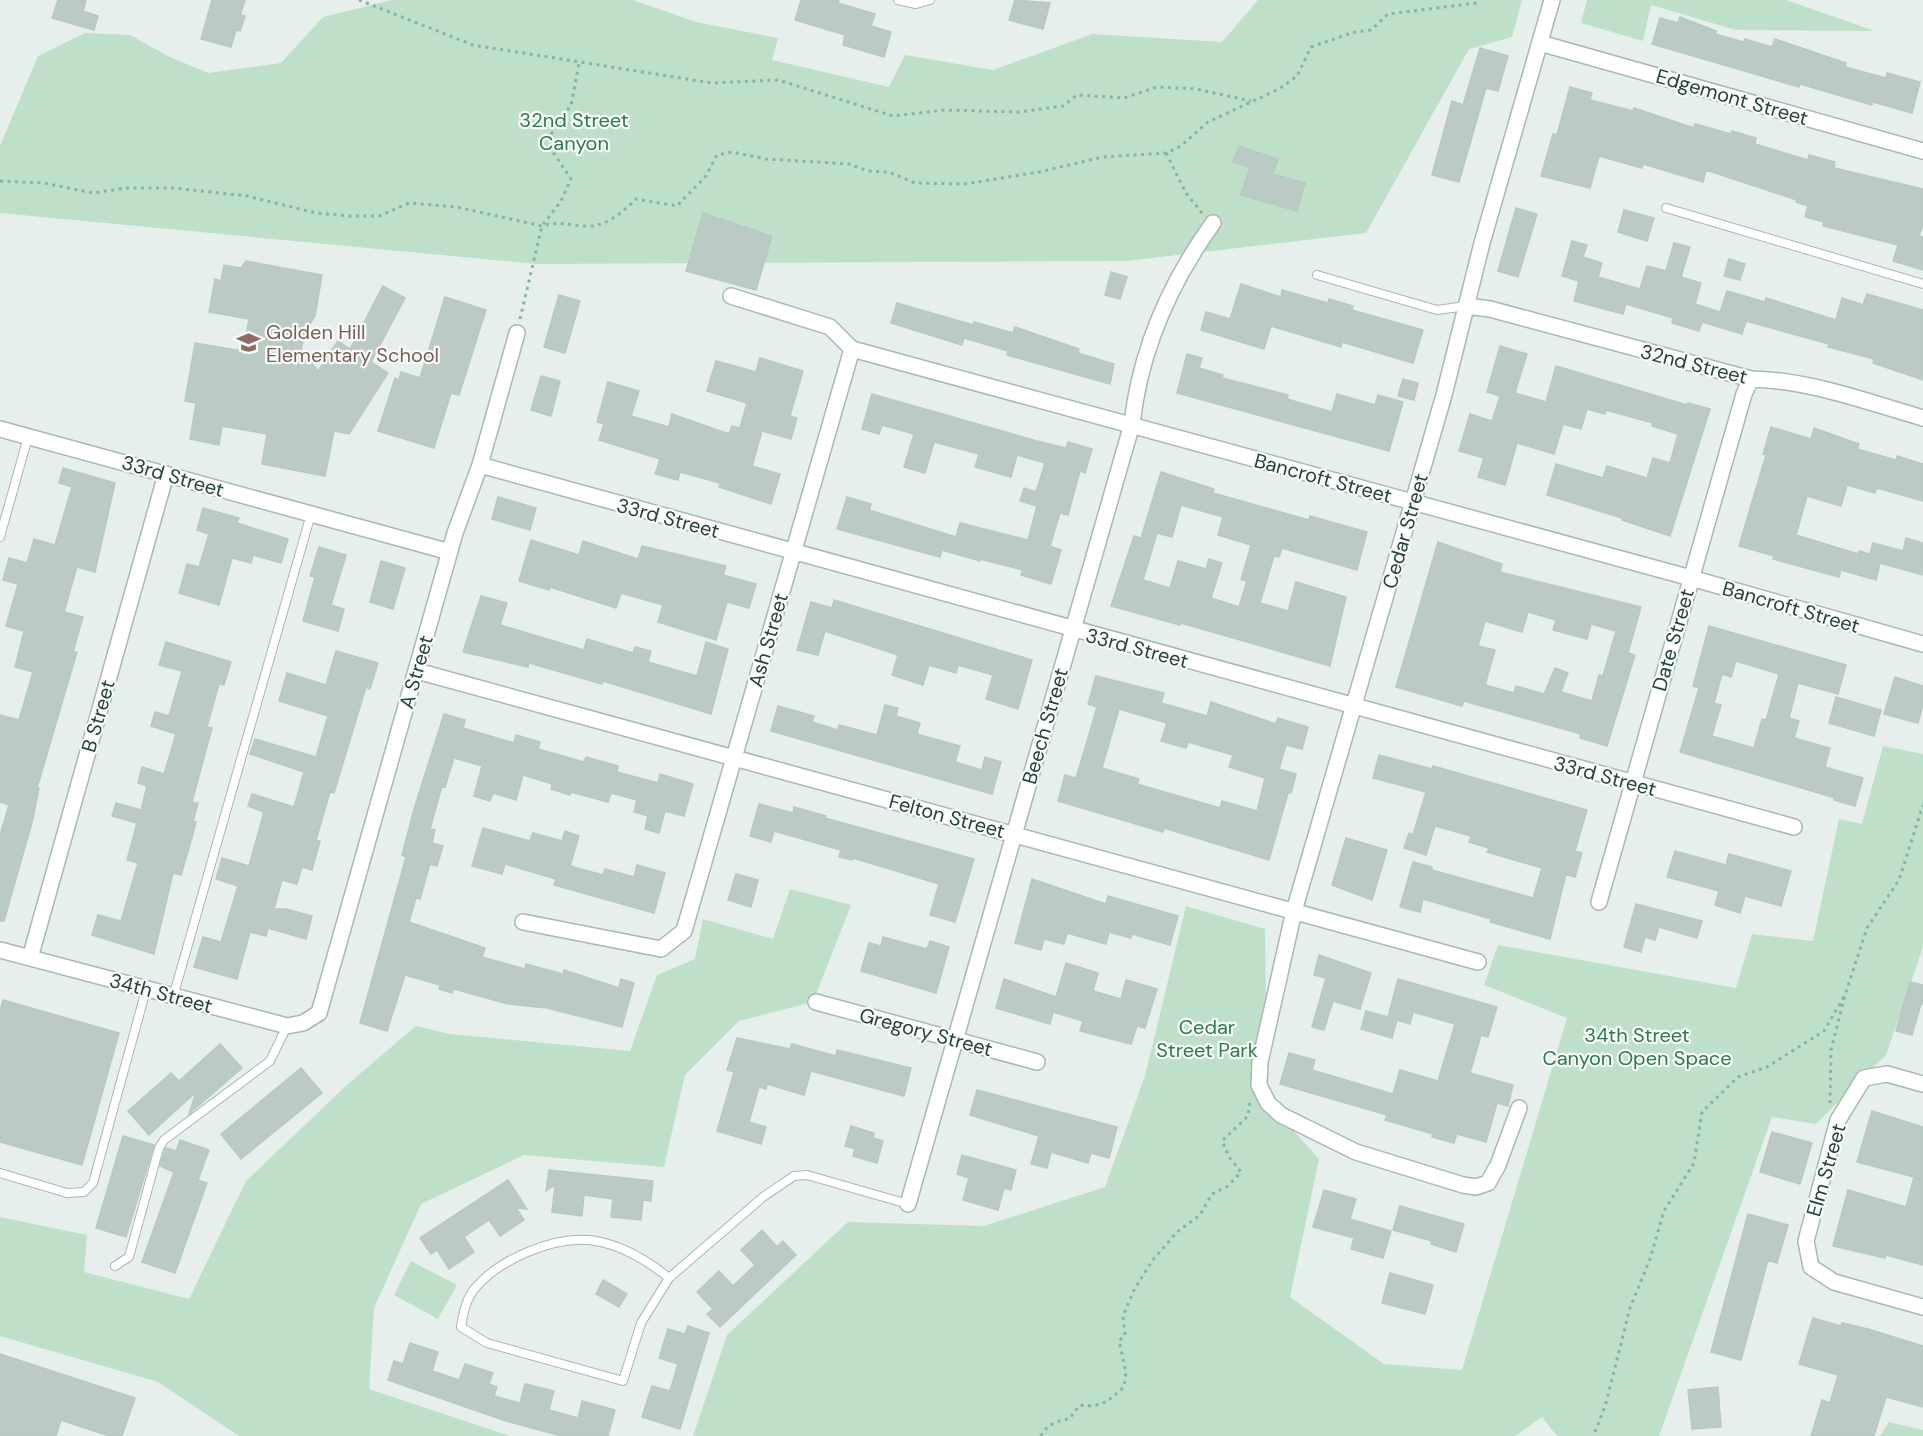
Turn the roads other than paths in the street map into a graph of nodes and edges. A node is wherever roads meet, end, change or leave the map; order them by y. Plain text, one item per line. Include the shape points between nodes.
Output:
1 (898, 0) edge
2 (930, 0) edge
3 (1552, 0) edge
4 (1540, 44) junction
5 (1923, 152) edge
6 (1666, 208) dead end
7 (1213, 223) road end
8 (1317, 275) dead end
9 (1923, 284) edge
10 (731, 296) dead end
11 (1466, 306) junction
12 (517, 333) road end
13 (852, 349) junction
14 (1751, 380) junction
15 (1923, 418) edge
16 (1132, 424) junction
17 (0, 429) edge
18 (28, 436) junction
19 (480, 465) junction
20 (166, 474) junction
21 (1413, 502) junction
22 (311, 514) junction
23 (0, 537) edge
24 (450, 552) junction
25 (793, 552) junction
26 (1691, 578) junction
27 (1073, 630) junction
28 (1923, 644) edge
29 (417, 671) junction
30 (1354, 708) junction
31 (734, 757) junction
32 (1632, 783) junction
33 (1794, 827) dead end
34 (1014, 834) junction
35 (1599, 902) dead end
36 (1294, 910) junction
37 (524, 922) dead end
38 (0, 950) edge
39 (30, 958) junction
40 (1478, 962) dead end
41 (146, 990) junction
42 (173, 997) junction
43 (816, 1002) dead end
44 (287, 1026) junction
45 (956, 1040) junction
46 (1037, 1062) dead end
47 (1923, 1084) edge
48 (1519, 1108) dead end
49 (0, 1173) edge
50 (908, 1204) joint
51 (115, 1266) dead end
52 (669, 1278) junction
53 (1923, 1307) edge

1 - 2 lane via 916,4
3 - 4 street, Cedar Street
4 - 5 street, Edgemont Street
4 - 11 street, Cedar Street
6 - 9 lane
7 - 16 street, Beech Street via 1184,263 1162,309 1136,390
8 - 11 lane via 1437,310
10 - 13 street via 830,327
11 - 14 street, 32nd Street via 1490,309
11 - 21 street, Cedar Street
12 - 19 street, A Street
13 - 16 street, Bancroft Street
13 - 25 street, Ash Street
14 - 15 street, 32nd Street via 1783,380
14 - 26 street, Date Street
16 - 21 street, Bancroft Street
16 - 27 street, Beech Street
17 - 18 street, 33rd Street
18 - 20 street, 33rd Street
18 - 23 lane
19 - 24 street, A Street
19 - 25 street, 33rd Street
20 - 22 street, 33rd Street
20 - 39 street, B Street
21 - 26 street, Bancroft Street
21 - 30 street, Cedar Street
22 - 24 street, 33rd Street
22 - 42 lane
24 - 29 street, A Street
25 - 27 street, 33rd Street
25 - 31 street, Ash Street
26 - 28 street, Bancroft Street
26 - 32 street, Date Street
27 - 30 street, 33rd Street
27 - 34 street, Beech Street
29 - 31 street, Felton Street
29 - 44 street, A Street via 319,1013 303,1023
30 - 32 street, 33rd Street
30 - 36 street, Cedar Street
31 - 34 street, Felton Street
31 - 37 street, Ash Street via 684,931 662,948
32 - 33 street, 33rd Street
32 - 35 street, Date Street
34 - 36 street, Felton Street
34 - 45 street, Beech Street
36 - 40 street, Felton Street
36 - 48 street, Cedar Street via 1260,1062 1260,1085 1268,1103 1281,1114 1356,1152 1476,1187 1488,1183 1498,1165
38 - 39 street, 34th Street
39 - 41 street, 34th Street
41 - 42 street, 34th Street
41 - 49 lane via 93,1183 84,1192 67,1193
42 - 44 street, 34th Street
43 - 45 street, Gregory Street
44 - 51 lane via 270,1061 164,1140 129,1257
45 - 46 street, Gregory Street
45 - 50 street, Beech Street
47 - 53 street, Elm Street via 1887,1074 1864,1078 1838,1120 1806,1241 1811,1267 1834,1282
50 - 52 lane via 807,1175 794,1176 763,1197
52 - 52 lane via 641,1323 623,1381 487,1342 461,1327 464,1307 473,1291 523,1252 547,1244 596,1241 645,1259

